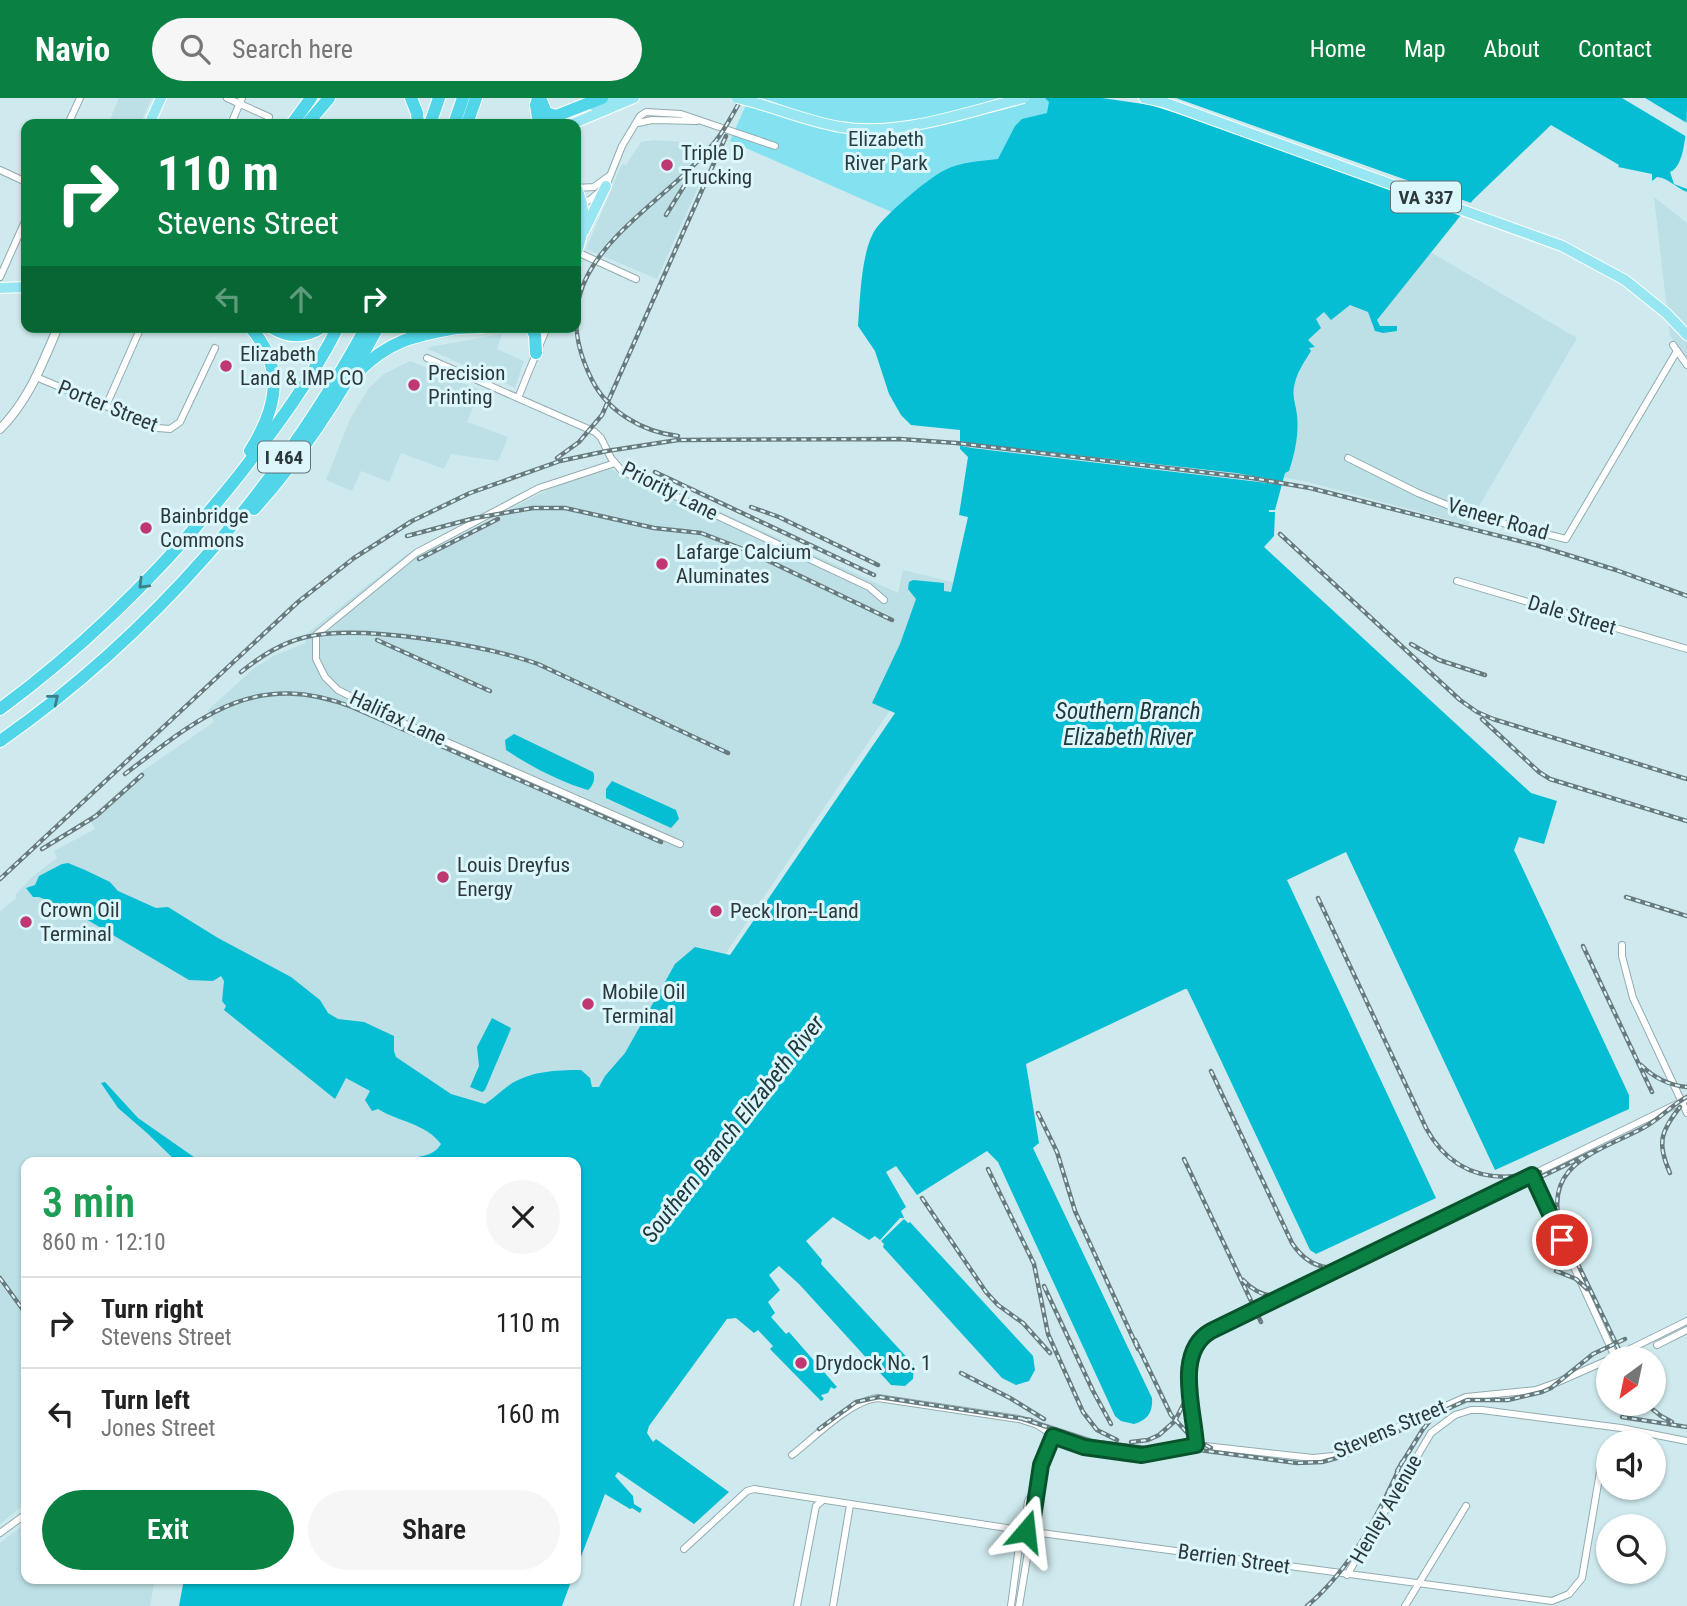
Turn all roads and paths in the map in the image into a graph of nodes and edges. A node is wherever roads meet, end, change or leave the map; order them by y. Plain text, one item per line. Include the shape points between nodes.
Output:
1 (80, 98) edge
2 (161, 98) edge
3 (227, 98) edge
4 (311, 98) edge
5 (329, 98) edge
6 (411, 98) edge
7 (439, 98) edge
8 (463, 98) edge
9 (476, 98) edge
10 (539, 98) edge
11 (602, 98) edge
12 (617, 98) edge
13 (634, 98) edge
14 (737, 98) edge
15 (1024, 98) edge
16 (1144, 98) edge
17 (241, 101) edge
18 (269, 117) dead end
19 (70, 119) edge
20 (151, 119) edge
21 (233, 119) edge
22 (296, 119) edge
23 (310, 119) edge
24 (418, 119) edge
25 (431, 119) edge
26 (456, 119) edge
27 (469, 119) edge
28 (538, 119) edge
29 (563, 119) edge
30 (581, 120) edge
31 (775, 146) dead end
32 (0, 170) edge
33 (610, 174) junction
34 (21, 180) edge
35 (606, 186) junction
36 (581, 188) edge
37 (581, 203) edge
38 (581, 210) edge
39 (21, 230) edge
40 (581, 237) joint
41 (581, 255) edge
42 (1, 276) edge
43 (636, 279) dead end
44 (5, 288) edge
45 (0, 294) edge
46 (21, 294) edge
47 (55, 333) edge
48 (138, 333) edge
49 (254, 333) edge
50 (283, 333) edge
51 (312, 333) edge
52 (334, 333) edge
53 (362, 333) edge
54 (374, 333) edge
55 (428, 333) edge
56 (535, 333) edge
57 (541, 333) edge
58 (1687, 335) edge
59 (215, 348) dead end
60 (536, 353) junction
61 (427, 358) dead end
62 (1687, 365) edge
63 (36, 377) junction
64 (518, 398) junction
65 (106, 406) junction
66 (319, 424) junction
67 (0, 429) edge
68 (1348, 458) dead end
69 (615, 463) junction
70 (222, 497) junction
71 (187, 576) junction
72 (1457, 581) dead end
73 (884, 600) dead end
74 (1687, 649) edge
75 (0, 709) edge
76 (0, 741) edge
77 (680, 844) dead end
78 (1622, 945) dead end
79 (1684, 1100) edge
80 (1687, 1113) edge
81 (1532, 1175) junction
82 (1687, 1321) edge
83 (1687, 1330) edge
84 (1657, 1345) dead end
85 (1607, 1346) edge
86 (1636, 1346) edge
87 (1596, 1365) edge
88 (1628, 1430) edge
89 (1055, 1433) junction
90 (1666, 1438) edge
91 (1687, 1441) edge
92 (1196, 1445) junction
93 (792, 1455) dead end
94 (1596, 1490) edge
95 (825, 1501) junction
96 (850, 1505) junction
97 (1466, 1506) dead end
98 (21, 1518) edge
99 (1026, 1531) junction
100 (0, 1533) edge
101 (684, 1549) dead end
102 (1347, 1575) junction
103 (1418, 1584) junction
104 (797, 1606) edge
105 (833, 1606) edge
106 (1011, 1606) edge
107 (1019, 1606) edge
108 (1405, 1606) edge

1 - 19 street
2 - 20 main road
3 - 17 street
4 - 22 highway
5 - 23 highway
6 - 24 highway
7 - 25 highway
8 - 26 highway
9 - 27 highway
10 - 11 highway via 546,113 556,116
10 - 28 highway
12 - 29 main road
13 - 30 main road
14 - 15 main road, bridge via 818,122 864,129 918,124
16 - 58 main road, VA 337 via 1562,246 1625,280
17 - 18 street
17 - 21 street
31 - 33 street via 700,120 652,120 636,123
32 - 34 street
33 - 35 street
33 - 36 street via 594,187
35 - 37 street
35 - 40 main road
38 - 40 main road
39 - 42 street
41 - 43 street
42 - 44 street
45 - 46 main road
47 - 63 street
48 - 65 street
49 - 70 highway via 272,365 274,397 264,427
50 - 51 highway
52 - 70 highway, I 464 via 287,412
53 - 71 highway, I 464 via 289,449
54 - 66 highway
55 - 66 highway via 378,354
56 - 60 highway
57 - 60 street
59 - 65 street, Porter Street via 185,413 172,428 158,428
60 - 64 street
61 - 64 street, Priority Lane
62 - 68 street, Veneer Road via 1675,348 1566,539 1474,516
63 - 65 street, Porter Street
63 - 67 street via 23,402
64 - 69 street, Priority Lane via 595,432
66 - 71 highway via 272,488
69 - 73 street, Priority Lane via 634,477 869,587
69 - 77 street, Halifax Lane via 539,488 416,553 316,635 316,659 332,685 387,715
70 -> 75 highway, I 464 via 125,603
76 -> 71 highway, I 464 via 94,665
72 - 74 street, Dale Street
78 - 79 street via 1633,998
79 - 80 street
79 - 81 street
81 - 85 street
81 - 92 street via 1203,1335 1189,1364
82 - 86 street, Stevens Street
83 - 84 street
87 - 92 street, Stevens Street via 1536,1390 1465,1397 1333,1456 1313,1458
88 - 102 street, Henley Avenue via 1482,1410 1455,1415 1429,1435
89 - 92 street, Stevens Street via 1123,1453 1149,1455
89 - 93 street, Stevens Street via 1034,1423 872,1399 852,1408
89 - 99 street via 1028,1501
90 - 91 street
94 - 103 street, Berrien Street via 1584,1573 1577,1587 1561,1599
95 - 96 street, Berrien Street
95 - 101 street, Berrien Street via 747,1491
95 - 104 street via 816,1508
96 - 99 street, Berrien Street
96 - 105 street
97 - 103 street
98 - 100 street
99 - 102 street, Berrien Street
99 - 106 street via 1020,1539
99 - 107 street via 1030,1540
102 - 103 street, Berrien Street
103 - 108 street

